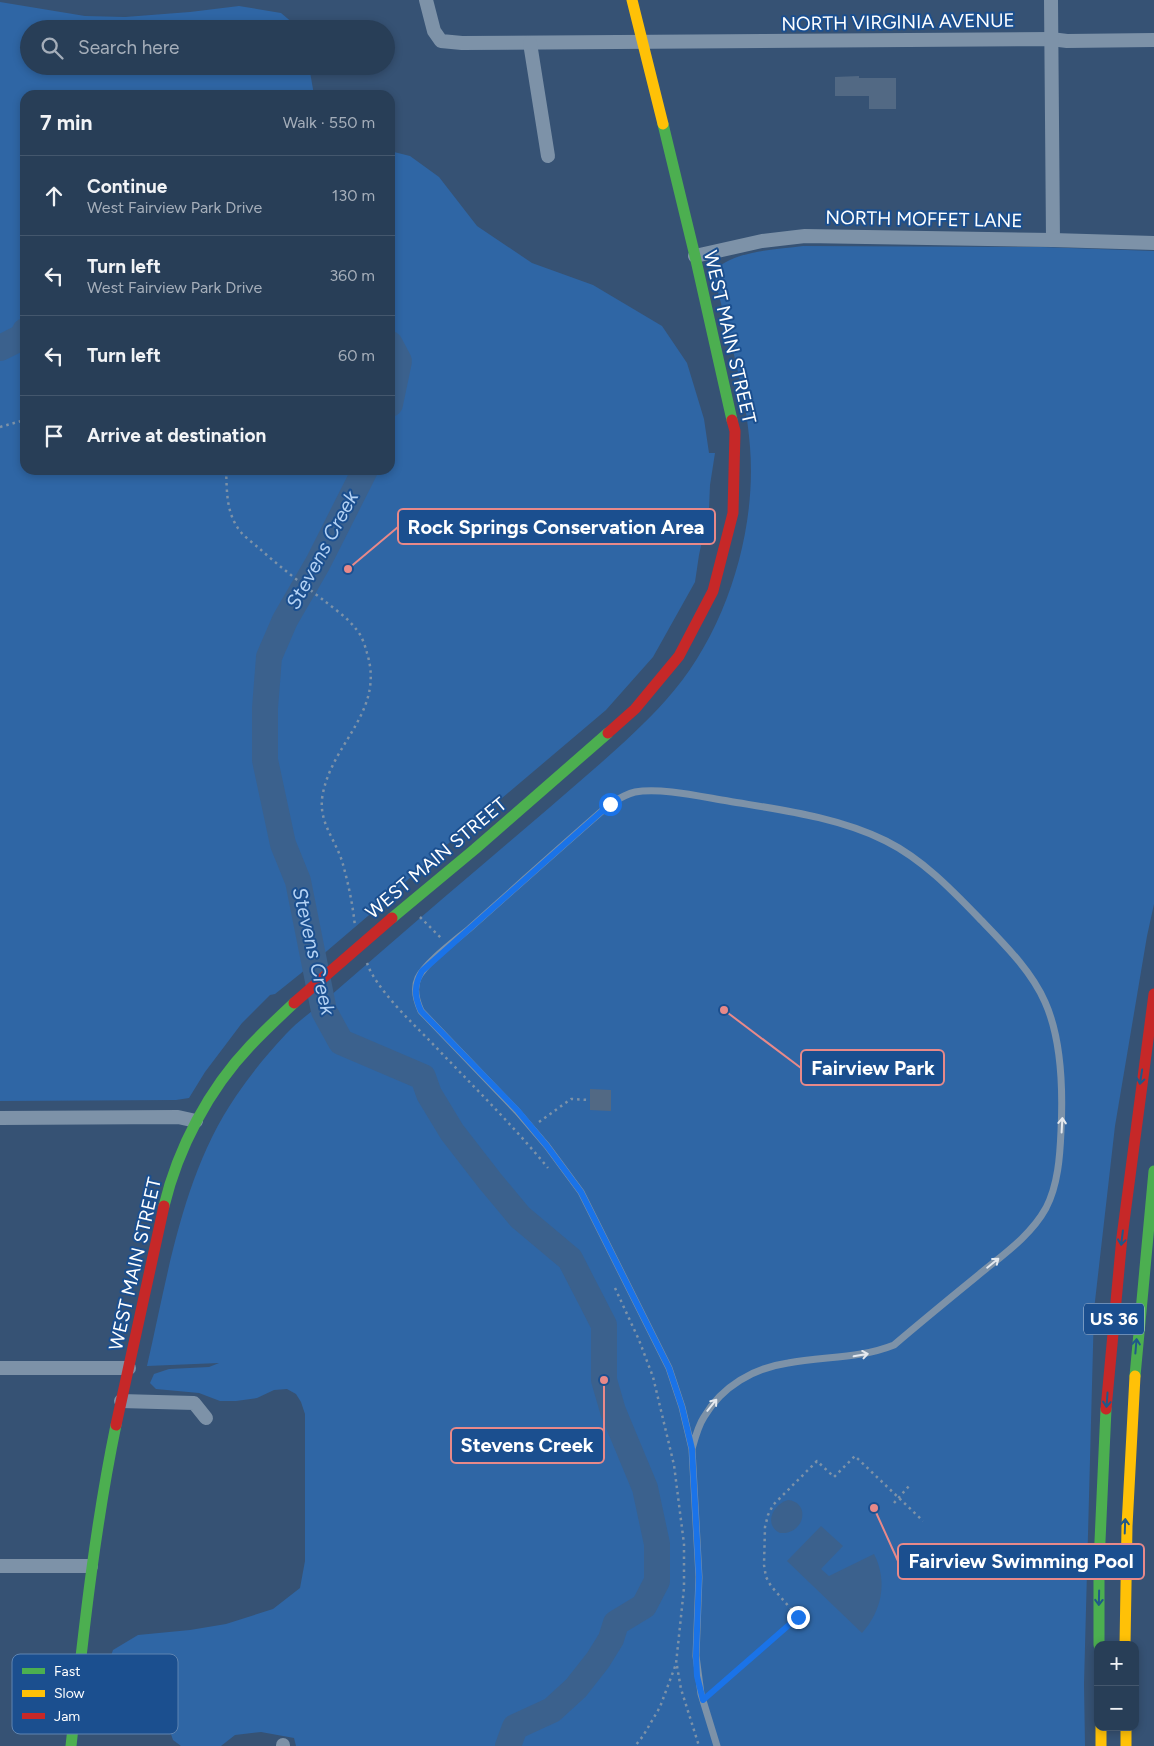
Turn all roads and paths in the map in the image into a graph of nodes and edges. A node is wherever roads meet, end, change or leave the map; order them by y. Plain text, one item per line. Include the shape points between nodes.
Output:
1 (426, 0) edge
2 (632, 0) edge
3 (1051, 0) edge
4 (1051, 39) junction
5 (1154, 40) edge
6 (642, 43) junction
7 (530, 44) junction
8 (548, 156) dead end
9 (1053, 240) junction
10 (1154, 243) edge
11 (694, 256) junction
12 (20, 421) edge
13 (0, 427) edge
14 (226, 475) edge
15 (419, 916) dead end
16 (356, 932) dead end
17 (449, 946) junction
18 (364, 956) dead end
19 (1154, 994) edge
20 (590, 1100) dead end
21 (0, 1118) edge
22 (196, 1121) junction
23 (531, 1128) junction
24 (549, 1169) dead end
25 (1154, 1171) edge
26 (614, 1286) dead end
27 (0, 1368) edge
28 (129, 1368) junction
29 (121, 1401) junction
30 (206, 1418) dead end
31 (692, 1449) junction
32 (909, 1486) dead end
33 (899, 1498) junction
34 (894, 1503) dead end
35 (923, 1521) dead end
36 (0, 1566) edge
37 (91, 1566) junction
38 (1099, 1641) edge
39 (1125, 1641) edge
40 (81, 1654) edge
41 (676, 1664) junction
42 (703, 1700) junction
43 (1101, 1731) edge
44 (1126, 1731) edge
45 (634, 1746) edge
46 (699, 1746) edge
47 (717, 1746) edge
48 (1101, 1746) edge
49 (1126, 1746) edge

1 - 7 street, NORTH VIRGINIA AVENUE via 432,26 441,40
2 - 6 street, WEST MAIN STREET
3 - 4 street
4 - 5 street, NORTH VIRGINIA AVENUE
4 - 6 street, NORTH VIRGINIA AVENUE
4 - 9 street
6 - 7 street, NORTH VIRGINIA AVENUE
6 - 11 street, WEST MAIN STREET
7 - 8 street
9 - 10 street, NORTH MOFFET LANE
9 - 11 street, NORTH MOFFET LANE via 805,236 762,241
11 - 22 street, WEST MAIN STREET, bridge via 735,431 733,513 713,591 679,656 635,709 294,1003 250,1047 221,1082
12 - 13 path
14 - 16 path via 229,509 236,527 357,629 367,653 371,677 368,697 359,722 328,774 322,794 322,812 341,859
15 - 17 path
17 - 23 lane via 422,971 418,979 416,995 421,1011
31 -> 17 lane via 703,1417 714,1402 749,1374 788,1362 855,1356 894,1345 1036,1224 1047,1206 1057,1175 1062,1113 1059,1055 1045,1003 1032,978 1004,944 950,888 916,860 887,842 854,828 803,815 676,793 638,792 610,804
18 - 24 path via 370,972 391,999
19 -> 38 street, US 36 via 1116,1290 1101,1497
20 - 23 path via 571,1099
21 - 22 street via 178,1117
22 - 28 street, WEST MAIN STREET via 170,1180
23 - 31 lane via 585,1198 647,1321 676,1387
39 -> 25 street, US 36 via 1125,1547 1132,1403
26 - 41 path via 653,1377 674,1465 684,1544 684,1588
27 - 28 street
28 - 29 street, WEST MAIN STREET
29 - 30 street via 194,1402
29 - 37 street, WEST MAIN STREET
31 - 42 lane via 699,1577 696,1656
32 - 33 path
33 - 34 path
33 - 35 path
33 - 42 path via 855,1456 834,1477 817,1462 773,1505 765,1527 764,1571 768,1582 798,1617
36 - 37 street
37 - 40 street, WEST MAIN STREET
41 - 45 path via 660,1707
41 - 46 path
42 - 47 lane
43 - 48 street
44 - 49 street

